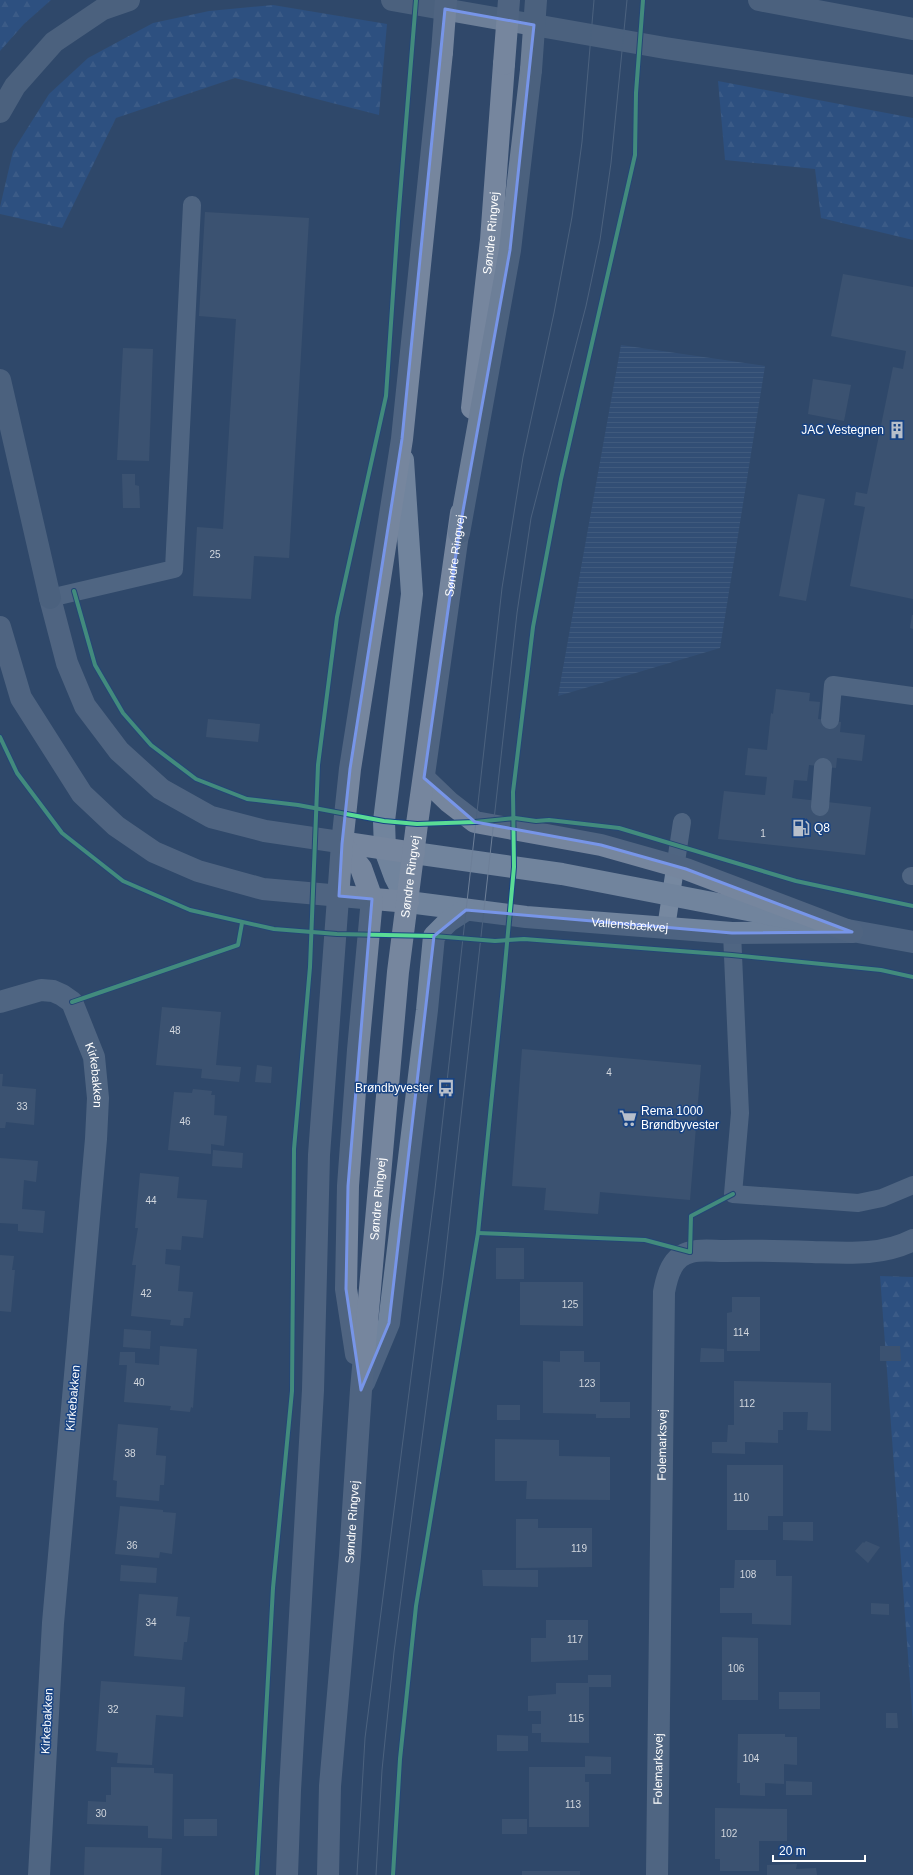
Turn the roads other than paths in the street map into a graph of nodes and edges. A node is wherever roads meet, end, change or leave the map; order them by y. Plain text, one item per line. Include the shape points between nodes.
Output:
1 (130, 0) edge
2 (392, 0) edge
3 (446, 0) edge
4 (509, 0) edge
5 (536, 0) edge
6 (759, 0) edge
7 (913, 30) edge
8 (913, 86) edge
9 (0, 112) edge
10 (192, 205) dead end
11 (0, 380) edge
12 (402, 439) junction
13 (459, 533) junction
14 (50, 598) junction
15 (0, 627) edge
16 (913, 696) edge
17 (830, 720) dead end
18 (823, 766) dead end
19 (424, 778) junction
20 (820, 807) dead end
21 (682, 822) dead end
22 (342, 844) junction
23 (385, 850) junction
24 (414, 854) junction
25 (675, 866) junction
26 (671, 895) junction
27 (339, 896) junction
28 (372, 899) junction
29 (408, 902) junction
30 (466, 910) junction
31 (666, 928) junction
32 (852, 932) junction
33 (732, 933) junction
34 (913, 942) edge
35 (0, 1002) edge
36 (913, 1185) edge
37 (913, 1240) edge
38 (361, 1390) junction
39 (39, 1875) edge
40 (287, 1875) edge
41 (328, 1875) edge
42 (657, 1875) edge

1 - 9 highway via 103,9 54,42 14,86
2 - 8 highway via 665,48
3 - 12 main road, bridge
4 - 13 main road, Søndre Ringvej, bridge via 491,240
5 - 13 highway, bridge via 510,250
6 - 7 highway
10 - 14 lane via 174,568
11 - 14 highway
12 - 22 main road via 350,769
12 - 23 street via 412,594 384,821
13 - 19 main road, Søndre Ringvej
14 - 22 main road via 67,664 85,706 119,751 161,789 211,817 265,831
15 - 27 main road via 21,698 82,794 116,826 154,852 198,871 263,889
16 - 17 lane via 834,684
18 - 20 lane
19 - 24 main road, Søndre Ringvej
19 - 25 main road via 448,802 476,822 601,845
21 - 25 lane
22 - 23 main road
22 - 27 main road
22 - 28 main road via 361,868
23 - 24 main road
23 - 29 street
24 - 26 street, Vallensbækvej via 562,874
24 - 29 main road, Søndre Ringvej
25 - 26 lane
25 - 32 main road
26 - 31 lane
26 - 32 street, Vallensbækvej
27 - 28 main road
27 - 40 main road via 319,1155 314,1390
28 - 29 main road
28 - 38 main road via 348,1186 346,1289
29 - 30 street, Vallensbækvej
29 - 38 main road, Søndre Ringvej via 398,972
30 - 31 street, Vallensbækvej
30 - 38 street via 449,921 434,936 428,1010 389,1323
31 - 33 street, Vallensbækvej
32 - 33 street, Vallensbækvej
32 - 34 street, Vallensbækvej
33 - 36 lane via 740,1113 733,1194 858,1203 882,1198
35 - 39 street, Kirkebakken via 41,990 52,991 72,1002 94,1057 98,1098 53,1623
37 - 42 street, Folemarksvej via 904,1245 875,1252 690,1252 675,1261 667,1275 664,1292
38 - 41 main road, Søndre Ringvej via 330,1786

